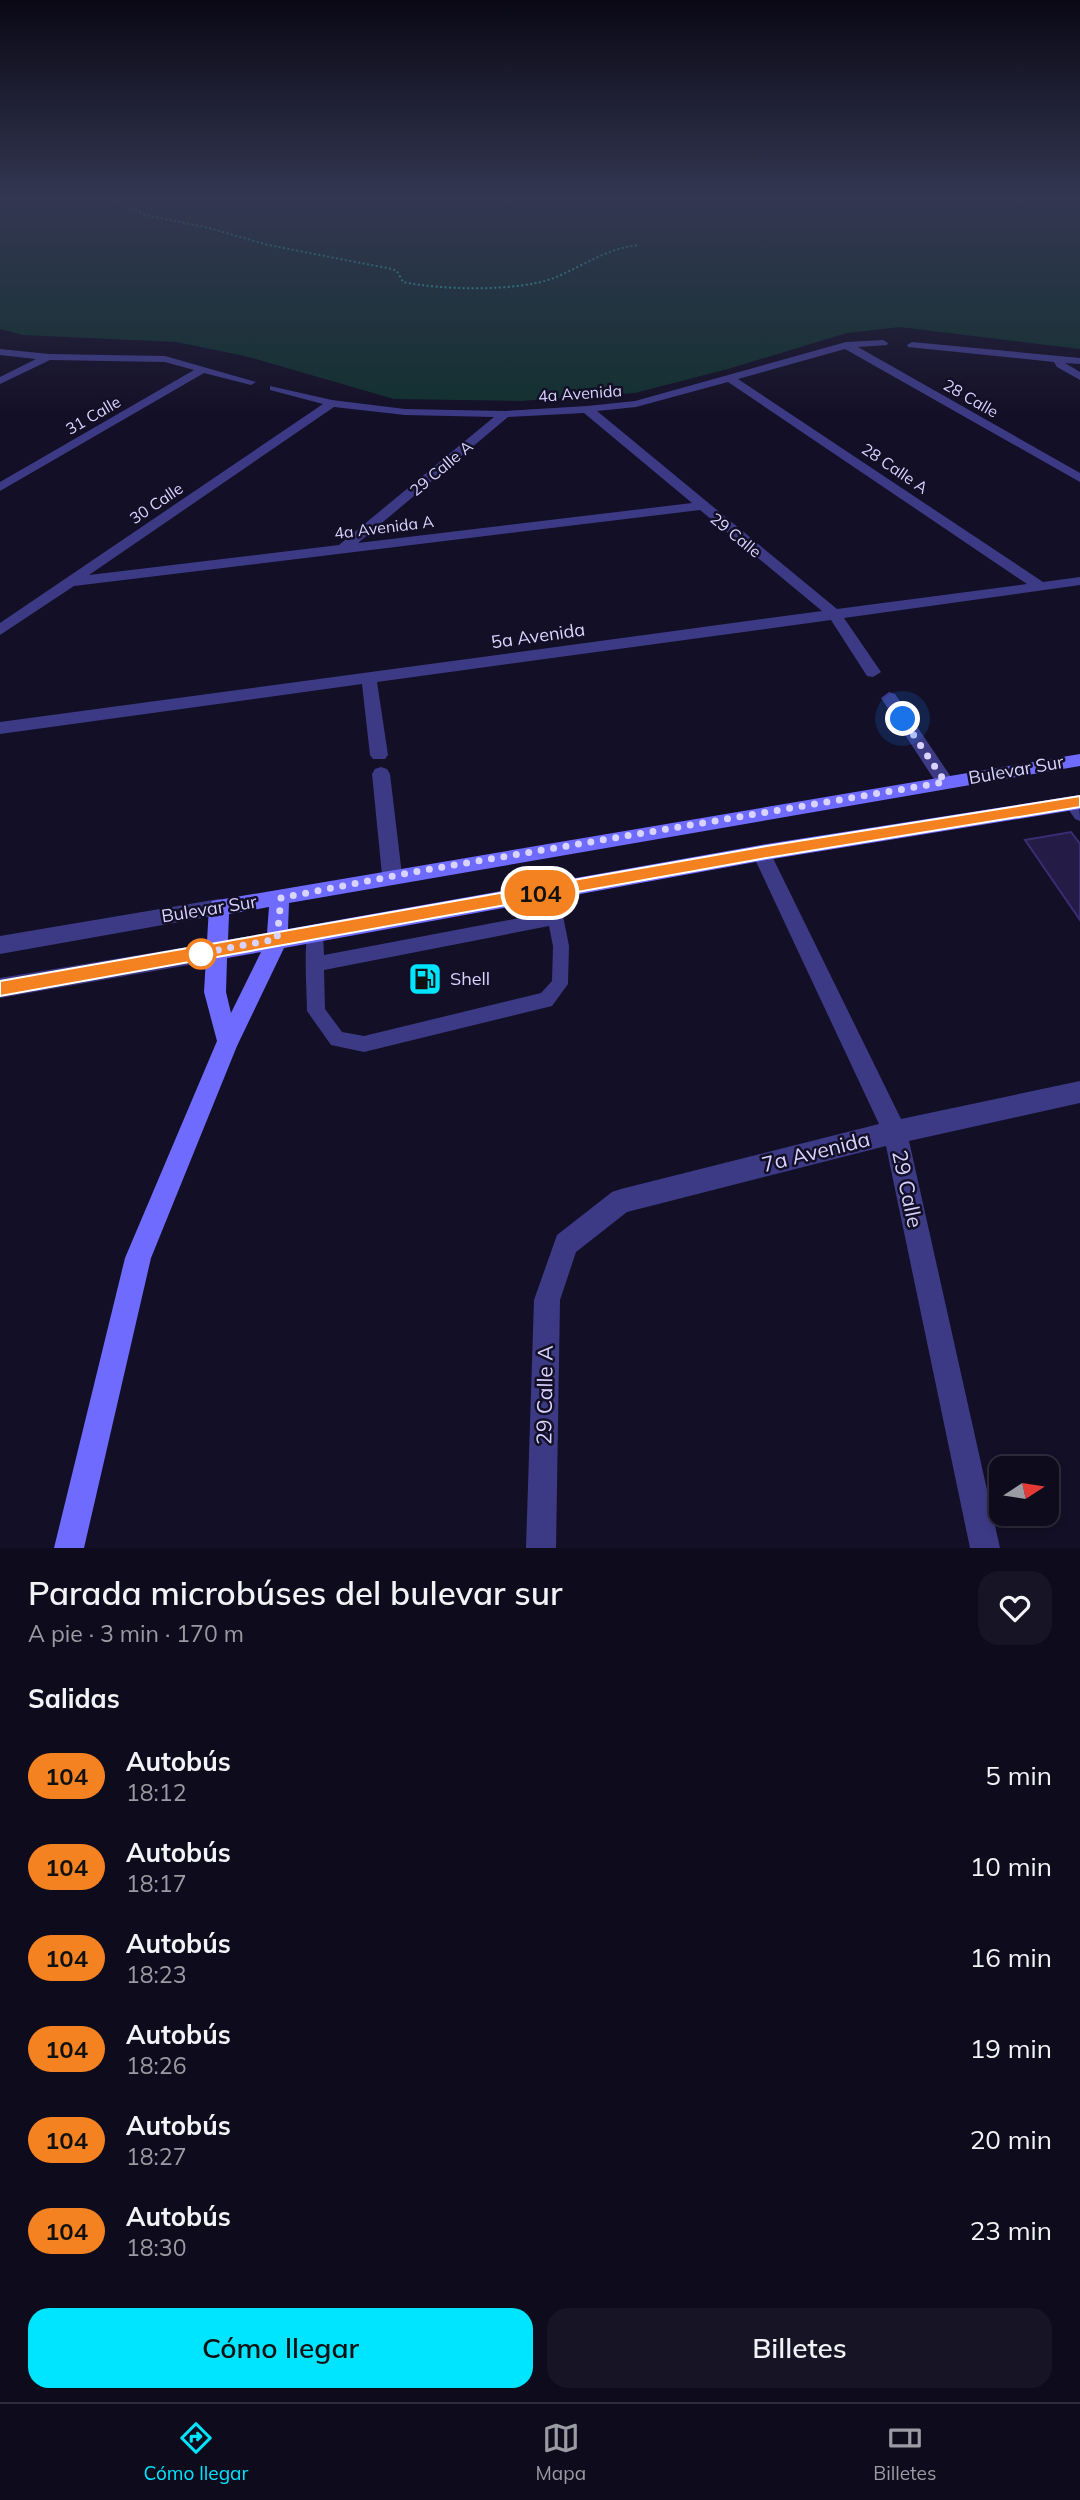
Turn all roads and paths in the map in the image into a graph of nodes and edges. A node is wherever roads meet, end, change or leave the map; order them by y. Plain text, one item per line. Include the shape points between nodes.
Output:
1 (395, 270) edge
2 (566, 270) edge
3 (883, 343) dead end
4 (846, 345) junction
5 (912, 345) dead end
6 (0, 352) edge
7 (49, 356) junction
8 (1058, 360) junction
9 (1080, 361) edge
10 (203, 369) junction
11 (1080, 377) edge
12 (731, 379) junction
13 (0, 381) edge
14 (251, 382) dead end
15 (274, 388) dead end
16 (332, 403) junction
17 (587, 409) junction
18 (505, 414) junction
19 (1080, 478) edge
20 (0, 487) edge
21 (701, 506) junction
22 (344, 549) junction
23 (1080, 581) edge
24 (71, 582) junction
25 (1040, 586) junction
26 (835, 615) junction
27 (0, 630) edge
28 (873, 673) dead end
29 (369, 679) junction
30 (889, 698) dead end
31 (0, 728) edge
32 (379, 755) dead end
33 (1080, 760) edge
34 (381, 774) dead end
35 (945, 782) junction
36 (1077, 806) edge
37 (761, 853) junction
38 (392, 875) junction
39 (550, 891) junction
40 (281, 898) junction
41 (219, 907) junction
42 (556, 918) junction
43 (315, 933) junction
44 (277, 939) junction
45 (0, 945) edge
46 (217, 951) junction
47 (316, 964) junction
48 (0, 988) edge
49 (228, 1041) junction
50 (1080, 1092) edge
51 (895, 1132) junction
52 (566, 1244) joint
53 (69, 1548) edge
54 (541, 1548) edge
55 (985, 1548) edge

1 - 2 path via 403,282 432,288 503,288 538,283
3 - 4 street, 4a Avenida
4 - 12 street, 4a Avenida
4 - 19 street, 28 Calle
5 - 8 street
6 - 7 street
7 - 10 street via 149,357
7 - 13 street
8 - 9 street
8 - 11 street
10 - 14 street
10 - 20 street, 31 Calle
12 - 17 street, 4a Avenida via 636,404
12 - 25 street, 28 Calle A
15 - 16 street, 4a Avenida
16 - 18 street, 4a Avenida via 405,412
16 - 24 street, 30 Calle
17 - 18 street, 4a Avenida
17 - 21 street, 29 Calle
18 - 22 street, 29 Calle A
21 - 22 street, 4a Avenida A
21 - 26 street, 29 Calle
22 - 24 street, 4a Avenida A
23 - 25 street, 5a Avenida
24 - 27 street, 30 Calle
25 - 26 street, 5a Avenida
26 - 28 street, 29 Calle
26 - 29 street, 5a Avenida
29 - 31 street, 5a Avenida
29 - 32 street
30 - 35 street
33 - 35 main road, Bulevar Sur
34 - 38 street
35 - 38 main road, Bulevar Sur
36 - 37 main road
37 - 39 main road
37 - 51 street, 29 Calle
38 - 40 main road, Bulevar Sur
39 - 42 lane
39 - 43 main road
40 - 41 main road, Bulevar Sur
40 - 44 main road
41 - 45 street, Bulevar Sur
41 - 46 main road
42 - 47 lane
42 - 47 lane via 560,984 546,1000 364,1044 337,1039 316,1011
43 - 44 main road
43 - 47 lane
44 - 46 main road
44 - 49 main road
46 - 48 street
46 - 49 main road via 215,992
49 - 53 main road via 138,1258
50 - 51 street, 7a Avenida
51 - 52 street, 7a Avenida via 621,1201
51 - 55 street, 29 Calle
52 - 54 street, 29 Calle A via 547,1300

